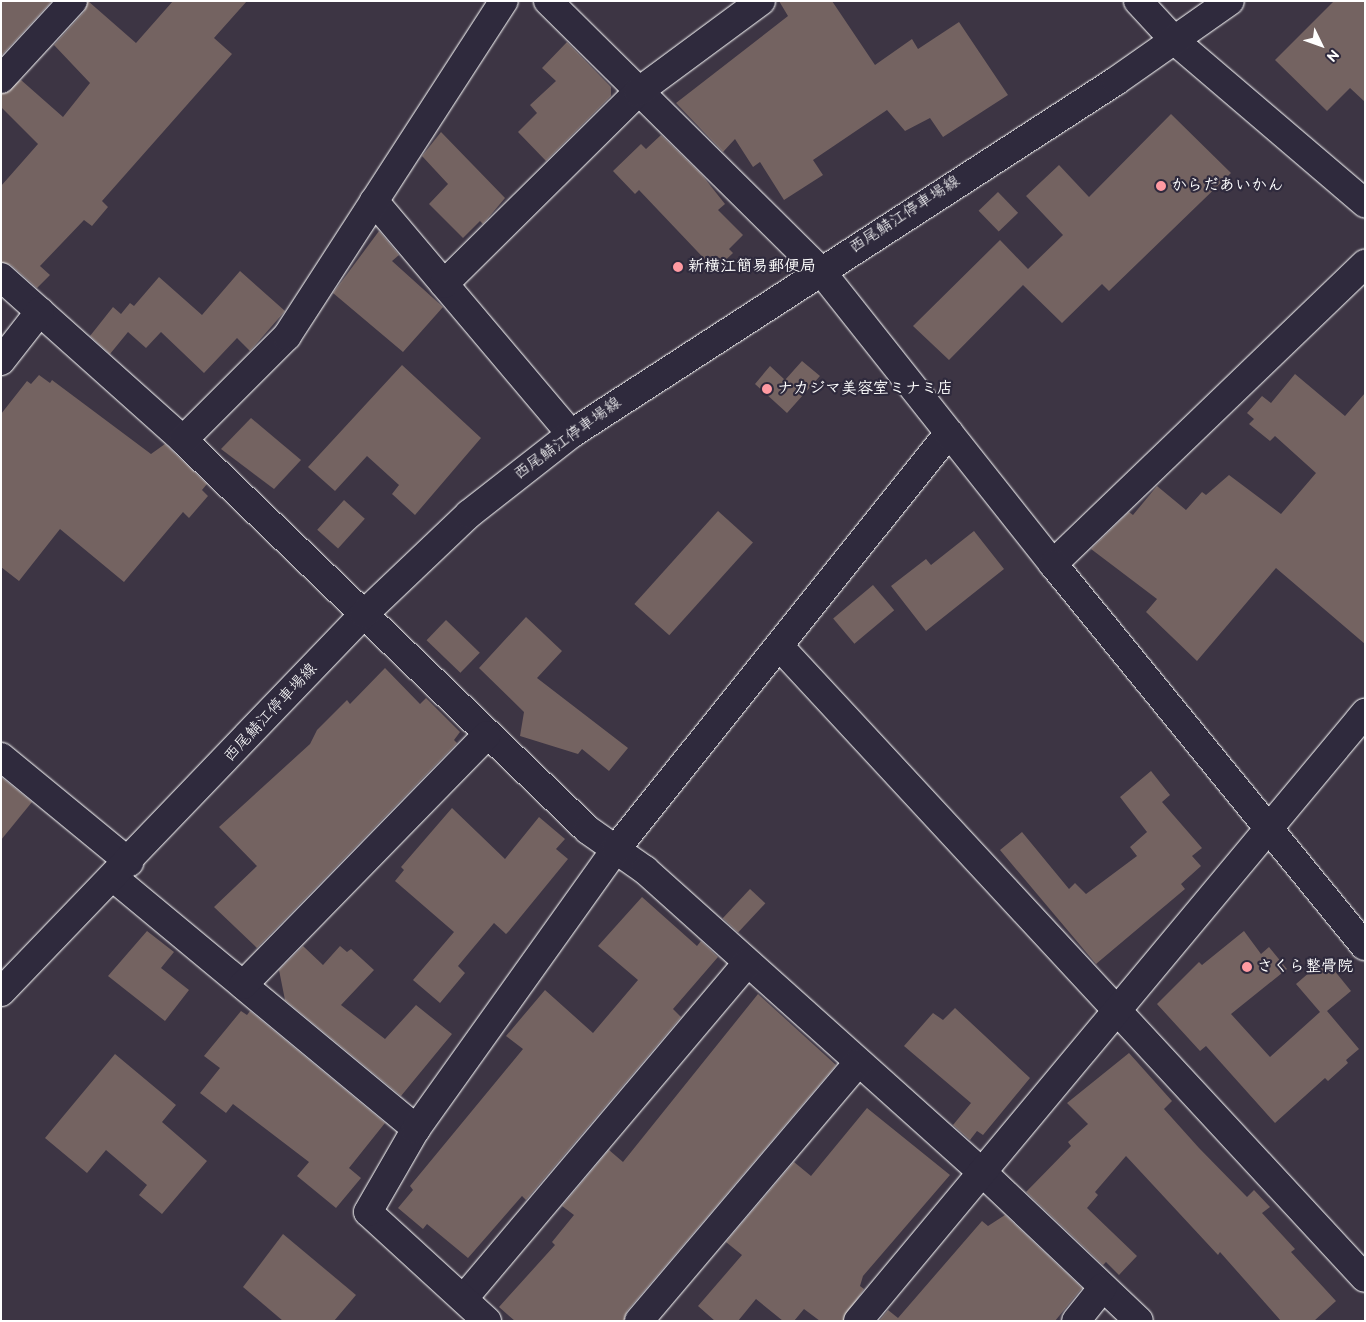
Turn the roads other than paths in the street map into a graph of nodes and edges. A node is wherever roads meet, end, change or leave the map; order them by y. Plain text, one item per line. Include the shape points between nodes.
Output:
1 (72, 1) edge
2 (504, 1) edge
3 (548, 1) edge
4 (761, 1) edge
5 (1138, 1) edge
6 (1230, 1) edge
7 (1175, 41) junction
8 (1, 79) edge
9 (638, 92) junction
10 (374, 201) junction
11 (1365, 203) edge
12 (1365, 264) edge
13 (820, 270) junction
14 (1, 277) edge
15 (444, 284) junction
16 (40, 311) junction
17 (1, 361) edge
18 (949, 433) junction
19 (571, 434) junction
20 (183, 440) junction
21 (1053, 564) junction
22 (364, 614) junction
23 (780, 646) junction
24 (1365, 712) edge
25 (488, 735) junction
26 (1, 757) edge
27 (1270, 830) junction
28 (616, 849) junction
29 (121, 870) junction
30 (1365, 946) edge
31 (747, 963) junction
32 (243, 985) junction
33 (1, 992) edge
34 (1117, 1009) junction
35 (858, 1063) junction
36 (416, 1129) junction
37 (982, 1172) junction
38 (1365, 1278) edge
39 (1103, 1287) junction
40 (464, 1298) junction
41 (487, 1321) edge
42 (639, 1321) edge
43 (858, 1321) edge
44 (1076, 1321) edge
45 (1139, 1321) edge

1 - 8 street
2 - 10 street
3 - 9 street
4 - 9 street
5 - 7 street
6 - 7 street, 西尾鯖江停車場線
7 - 11 street
7 - 13 street, 西尾鯖江停車場線
9 - 13 street
9 - 15 street
10 - 15 street
10 - 20 street via 287,336
12 - 21 street
13 - 18 street
13 - 19 street, 西尾鯖江停車場線
14 - 16 street
15 - 19 street
16 - 17 street
16 - 20 street
18 - 21 street
18 - 23 street
19 - 22 street, 西尾鯖江停車場線 via 469,514
20 - 22 street
21 - 27 street
22 - 25 street
22 - 29 street, 西尾鯖江停車場線
23 - 28 street
23 - 34 street
24 - 27 street
25 - 28 street via 588,830
25 - 32 street
26 - 29 street
27 - 30 street
27 - 34 street
28 - 31 street via 645,870
28 - 36 street
29 - 32 street
29 - 33 street, 西尾鯖江停車場線
31 - 35 street
31 - 40 street
32 - 36 street
34 - 37 street
34 - 38 street
35 - 37 street
35 - 42 street
36 - 40 street via 368,1212
37 - 39 street
37 - 43 street
39 - 44 street
39 - 45 street
40 - 41 street

